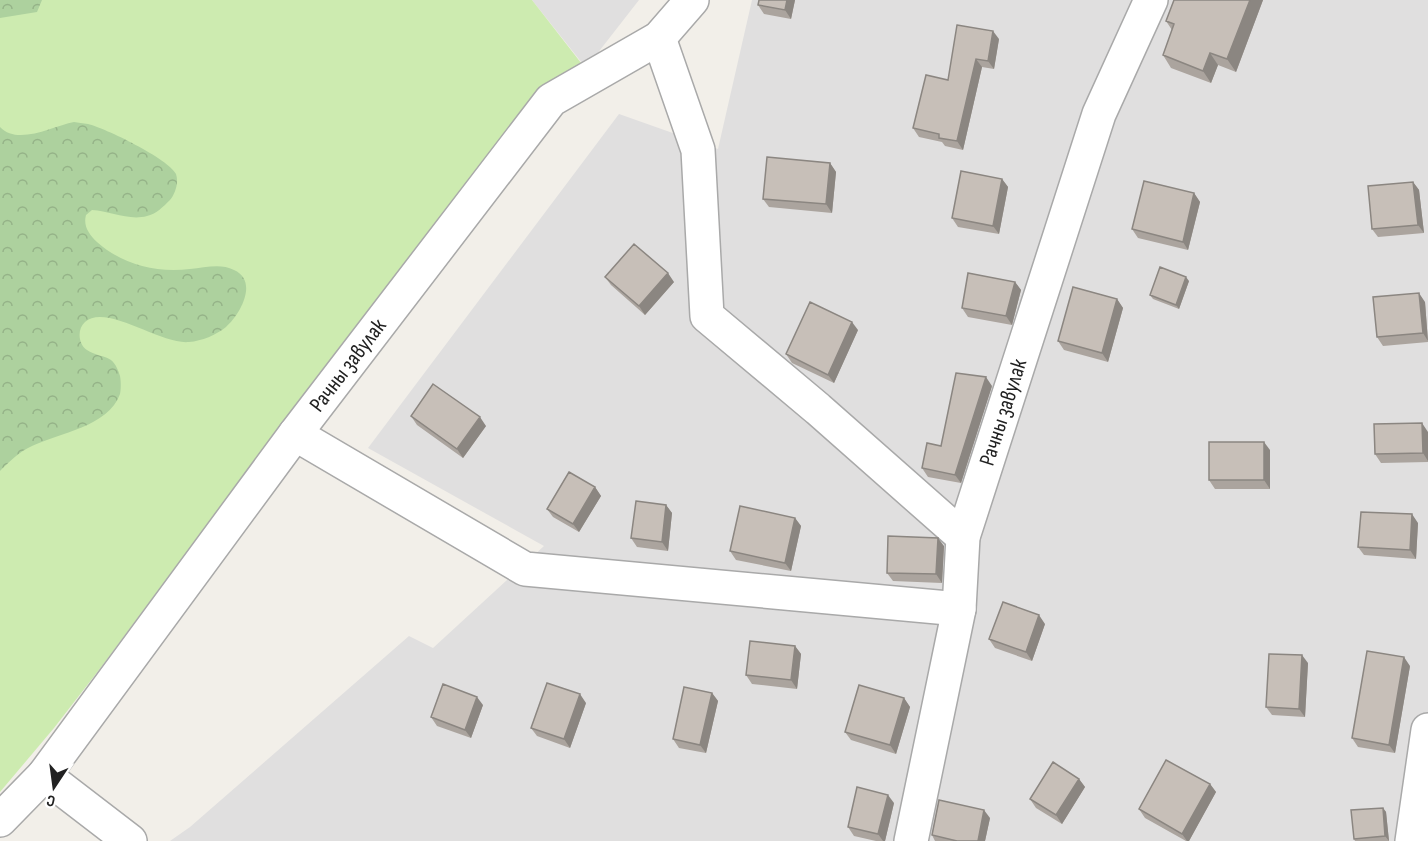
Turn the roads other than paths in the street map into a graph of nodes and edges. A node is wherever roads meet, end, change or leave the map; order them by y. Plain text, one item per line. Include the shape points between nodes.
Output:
1 (692, 0) edge
2 (1150, 0) edge
3 (659, 38) junction
4 (295, 434) junction
5 (963, 537) junction
6 (959, 609) junction
7 (1428, 730) edge
8 (44, 775) junction
9 (0, 820) edge
10 (130, 841) edge
11 (911, 841) edge
12 (1412, 841) edge

1 - 3 street, Рачны завулак
2 - 5 street, Рачны завулак via 1099,114
3 - 4 street, Рачны завулак via 551,100
3 - 5 street via 698,150 707,316
4 - 6 street via 525,569
4 - 8 street, Рачны завулак
5 - 6 street, Рачны завулак
6 - 11 street, Рачны завулак
7 - 12 street
8 - 9 street, Рачны завулак
8 - 10 street

